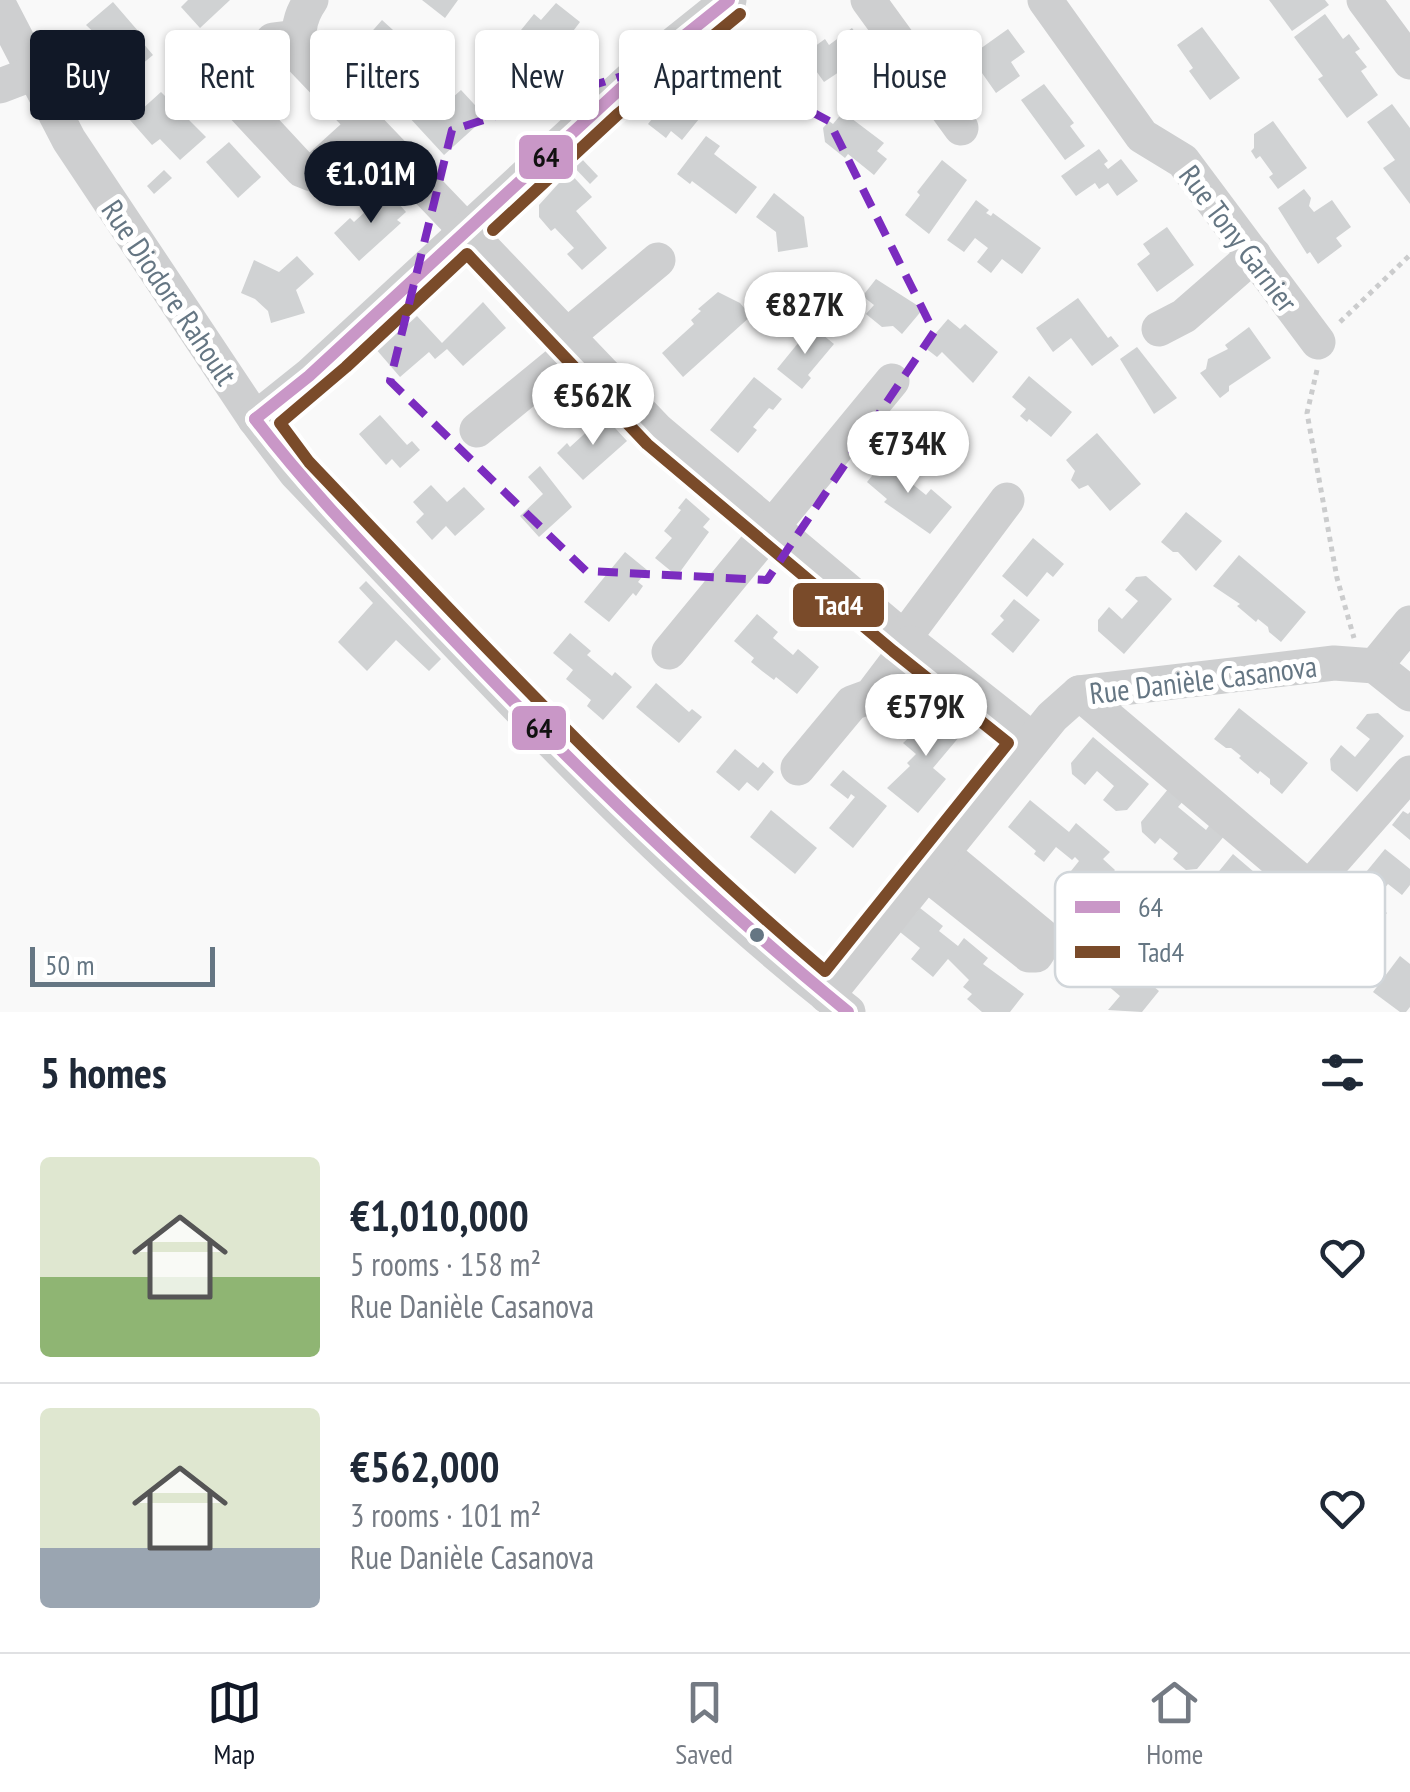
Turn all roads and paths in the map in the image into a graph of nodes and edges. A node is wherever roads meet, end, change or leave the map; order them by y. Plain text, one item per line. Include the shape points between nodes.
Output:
1 (311, 0) edge
2 (729, 0) edge
3 (868, 0) edge
4 (1045, 0) edge
5 (1364, 0) edge
6 (0, 7) edge
7 (297, 37) junction
8 (1410, 62) edge
9 (30, 64) edge
10 (30, 74) edge
11 (0, 86) edge
12 (59, 120) edge
13 (366, 125) junction
14 (961, 128) dead end
15 (468, 230) junction
16 (1254, 256) junction
17 (1410, 256) edge
18 (658, 260) dead end
19 (1159, 329) dead end
20 (1329, 339) junction
21 (572, 342) junction
22 (892, 381) dead end
23 (255, 419) junction
24 (477, 430) dead end
25 (1006, 500) dead end
26 (770, 527) junction
27 (1410, 622) edge
28 (907, 640) junction
29 (669, 652) dead end
30 (1368, 666) junction
31 (1079, 693) junction
32 (1410, 694) edge
33 (1033, 740) junction
34 (798, 768) dead end
35 (1410, 773) edge
36 (1291, 872) edge
37 (1324, 872) edge
38 (838, 1004) edge

1 - 7 street
2 - 15 street via 633,77
3 - 14 street
4 - 16 street, Rue Tony Garnier via 1142,136 1183,161
5 - 8 street
6 - 9 street, Rue Diodore Rahoult
7 - 13 street via 303,60
7 - 13 street via 273,40 238,79 237,100 312,174
10 - 11 street
12 - 23 street, Rue Diodore Rahoult
13 - 15 street
15 - 21 street
15 - 23 street
16 - 19 street
16 - 20 street, Rue Tony Garnier
17 - 20 path
18 - 21 street
20 - 30 path via 1307,413 1337,578
21 - 24 street
21 - 26 street via 658,432
22 - 26 street
23 - 38 street, Rue Diodore Rahoult via 296,473 586,776 731,914
25 - 28 street
26 - 28 street
26 - 29 street
27 - 30 street
28 - 33 street
28 - 34 street via 870,696 852,703
30 - 31 street, Rue Danièle Casanova via 1334,663
30 - 32 street
31 - 33 street, Rue Danièle Casanova
31 - 36 street
33 - 38 street, Rue Danièle Casanova via 934,863
35 - 37 street

